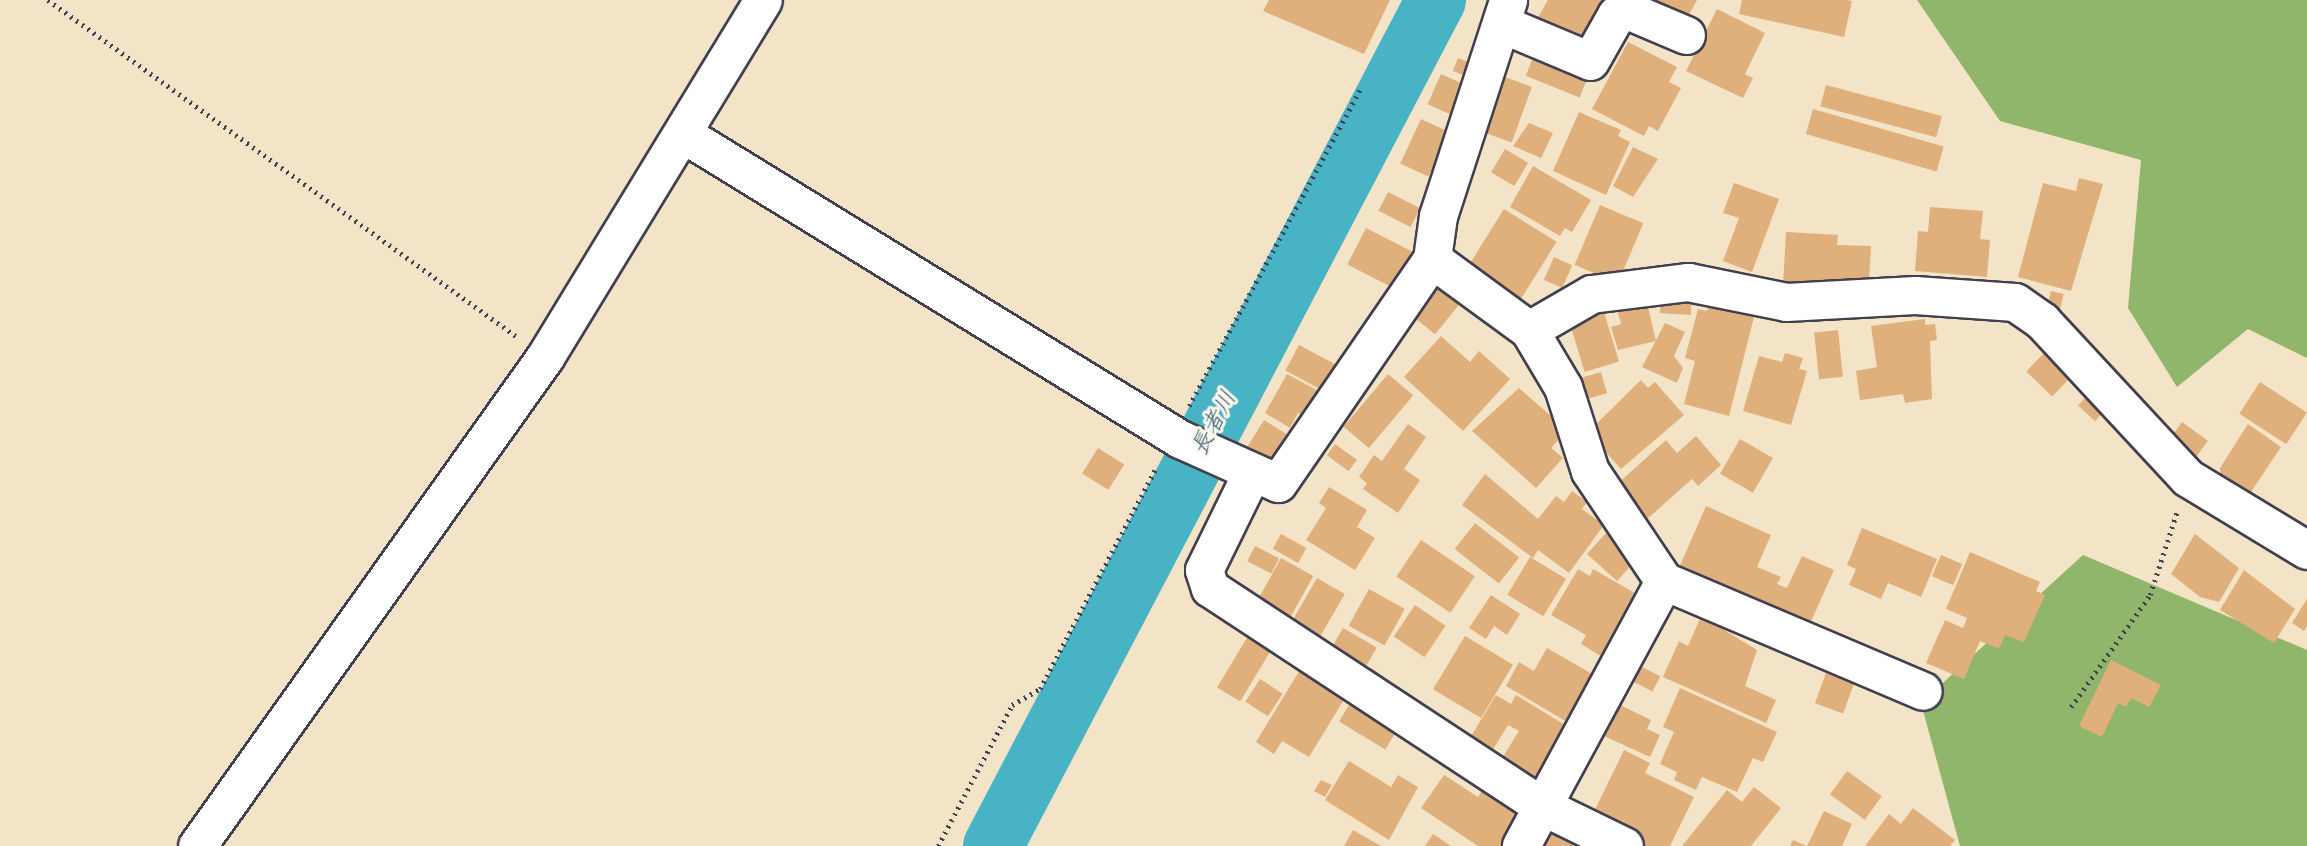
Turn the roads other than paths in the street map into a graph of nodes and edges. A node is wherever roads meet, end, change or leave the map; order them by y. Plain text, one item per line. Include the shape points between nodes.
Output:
1 (763, 0) edge
2 (1505, 12) edge
3 (1686, 35) dead end
4 (685, 135) junction
5 (1432, 259) junction
6 (1529, 330) junction
7 (1242, 467) junction
8 (2307, 551) edge
9 (1664, 582) junction
10 (1923, 691) dead end
11 (1544, 807) junction
12 (197, 846) edge
13 (1521, 846) edge
14 (1624, 846) edge

1 - 4 street
2 - 3 street via 1590,61 1616,15 1627,10
2 - 5 street via 1438,216
4 - 7 street via 1177,437
4 - 12 street via 545,357
5 - 6 street
5 - 7 street via 1278,482
6 - 8 street via 1591,294 1688,282 1786,302 1929,295 2015,302 2042,321 2188,478
6 - 9 street via 1563,387 1590,471
7 - 11 street via 1204,581
9 - 10 street
9 - 11 street
11 - 13 street
11 - 14 street

